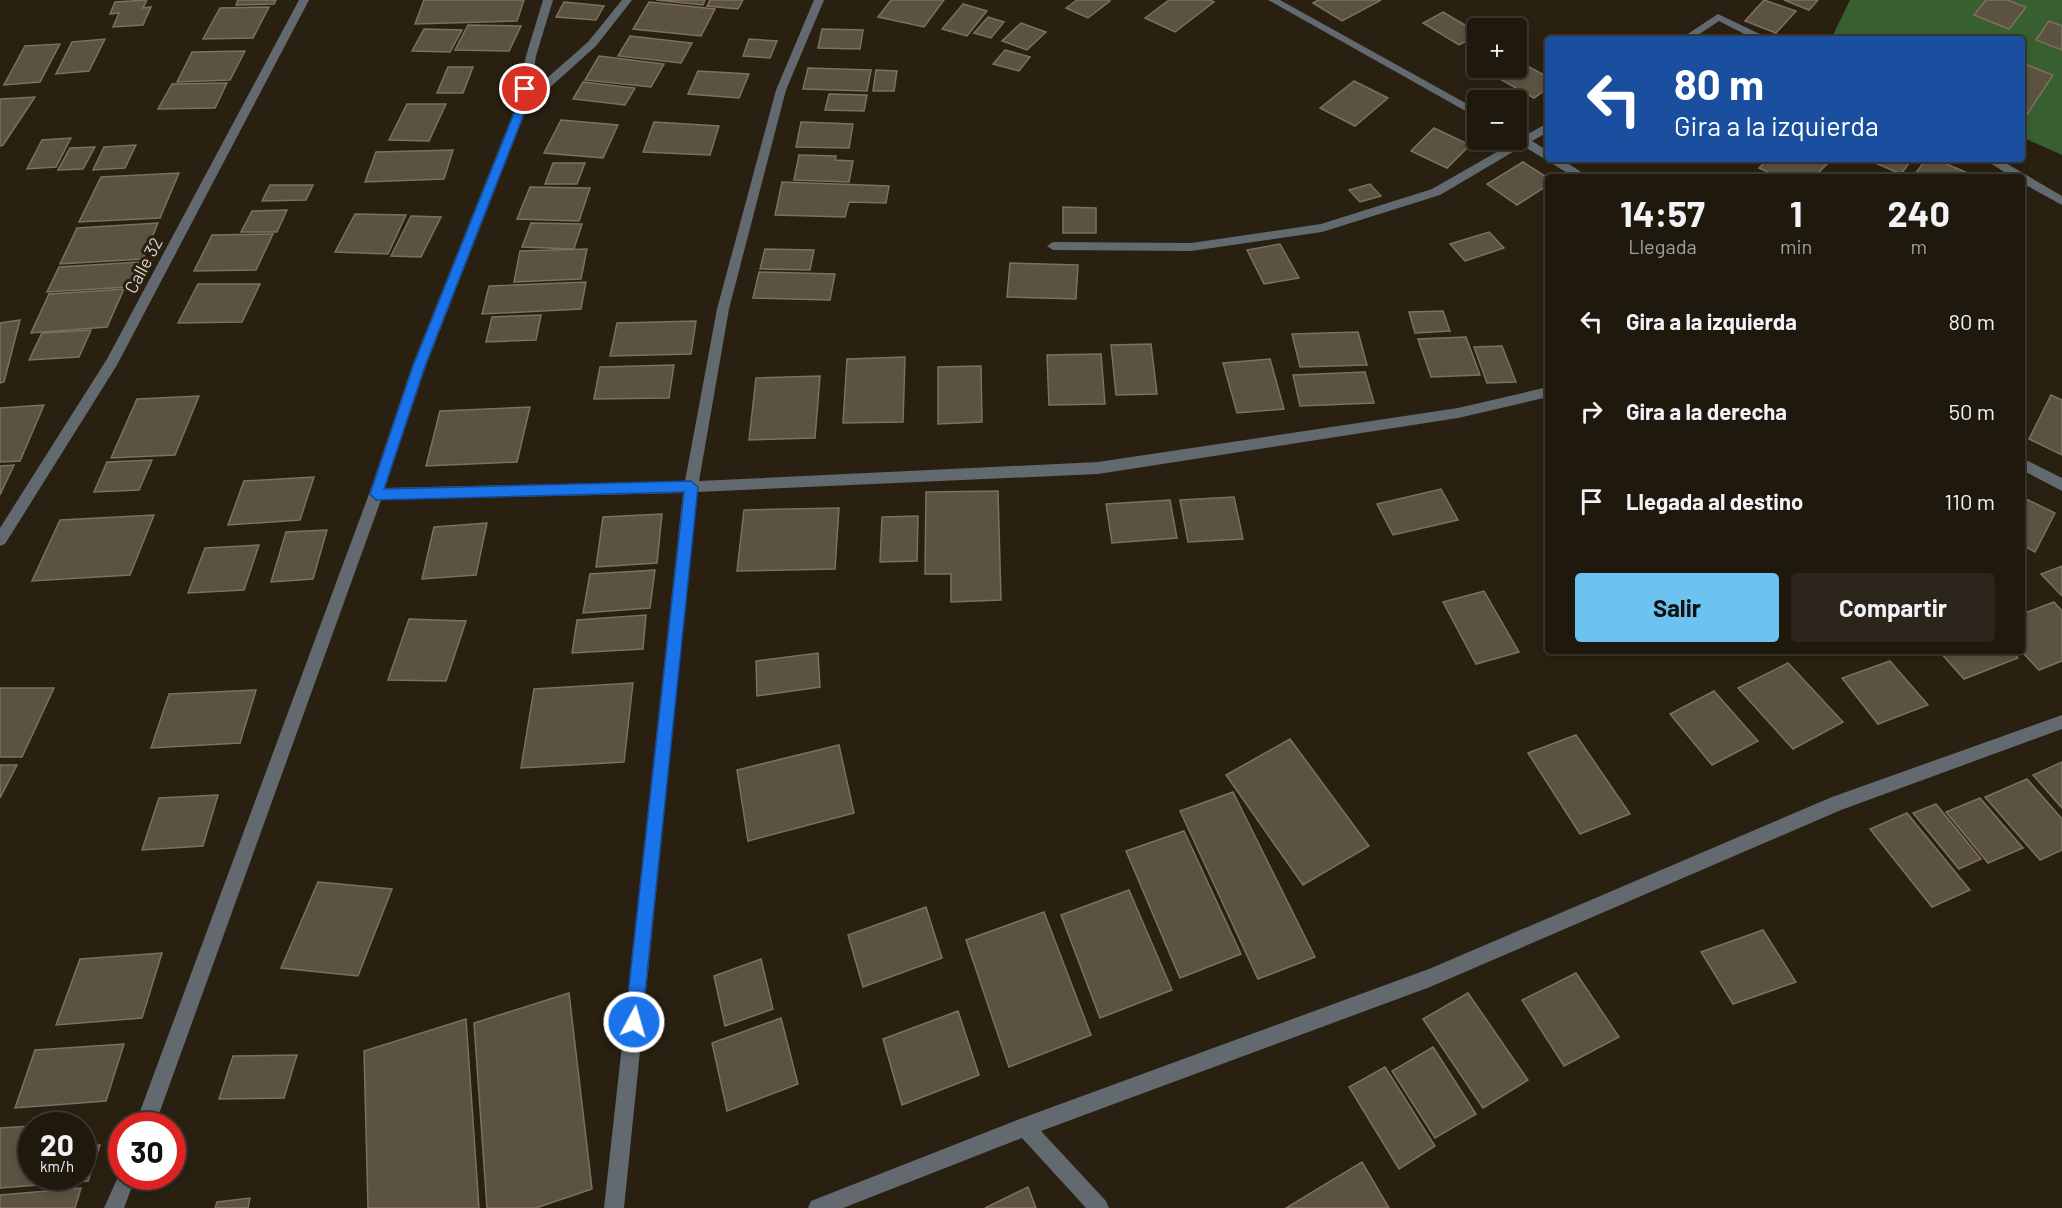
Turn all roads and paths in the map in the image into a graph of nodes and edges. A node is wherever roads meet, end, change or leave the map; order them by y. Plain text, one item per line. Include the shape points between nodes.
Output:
1 (304, 0) edge
2 (548, 0) edge
3 (627, 0) edge
4 (819, 0) edge
5 (1273, 0) edge
6 (1690, 36) edge
7 (1756, 36) edge
8 (522, 106) junction
9 (1467, 109) edge
10 (1545, 129) edge
11 (1527, 137) edge
12 (1527, 144) edge
13 (1505, 150) edge
14 (1545, 154) edge
15 (1558, 162) edge
16 (1995, 162) edge
17 (1578, 174) edge
18 (2017, 174) edge
19 (2025, 179) edge
20 (2062, 201) edge
21 (1053, 246) dead end
22 (1545, 393) edge
23 (2025, 465) edge
24 (2062, 485) edge
25 (691, 487) junction
26 (376, 494) junction
27 (0, 540) edge
28 (2062, 722) edge
29 (150, 1112) edge
30 (1025, 1127) junction
31 (121, 1190) edge
32 (114, 1208) edge
33 (614, 1208) edge
34 (818, 1208) edge
35 (1099, 1208) edge

1 - 27 street, Calle 32 via 112,362
2 - 8 street via 531,56
3 - 8 street via 592,44
4 - 25 street via 781,90 726,297
5 - 9 street
6 - 7 street via 1719,17
8 - 26 street via 419,366
10 - 11 street
12 - 14 street
13 - 21 street via 1436,192 1322,228 1191,247
15 - 17 street
16 - 18 street
19 - 20 street
22 - 25 street via 1458,413 1098,468
23 - 24 street
25 - 26 street
25 - 33 street
26 - 29 street
28 - 30 street via 1838,803 1430,978
30 - 34 street
30 - 35 street
31 - 32 street

